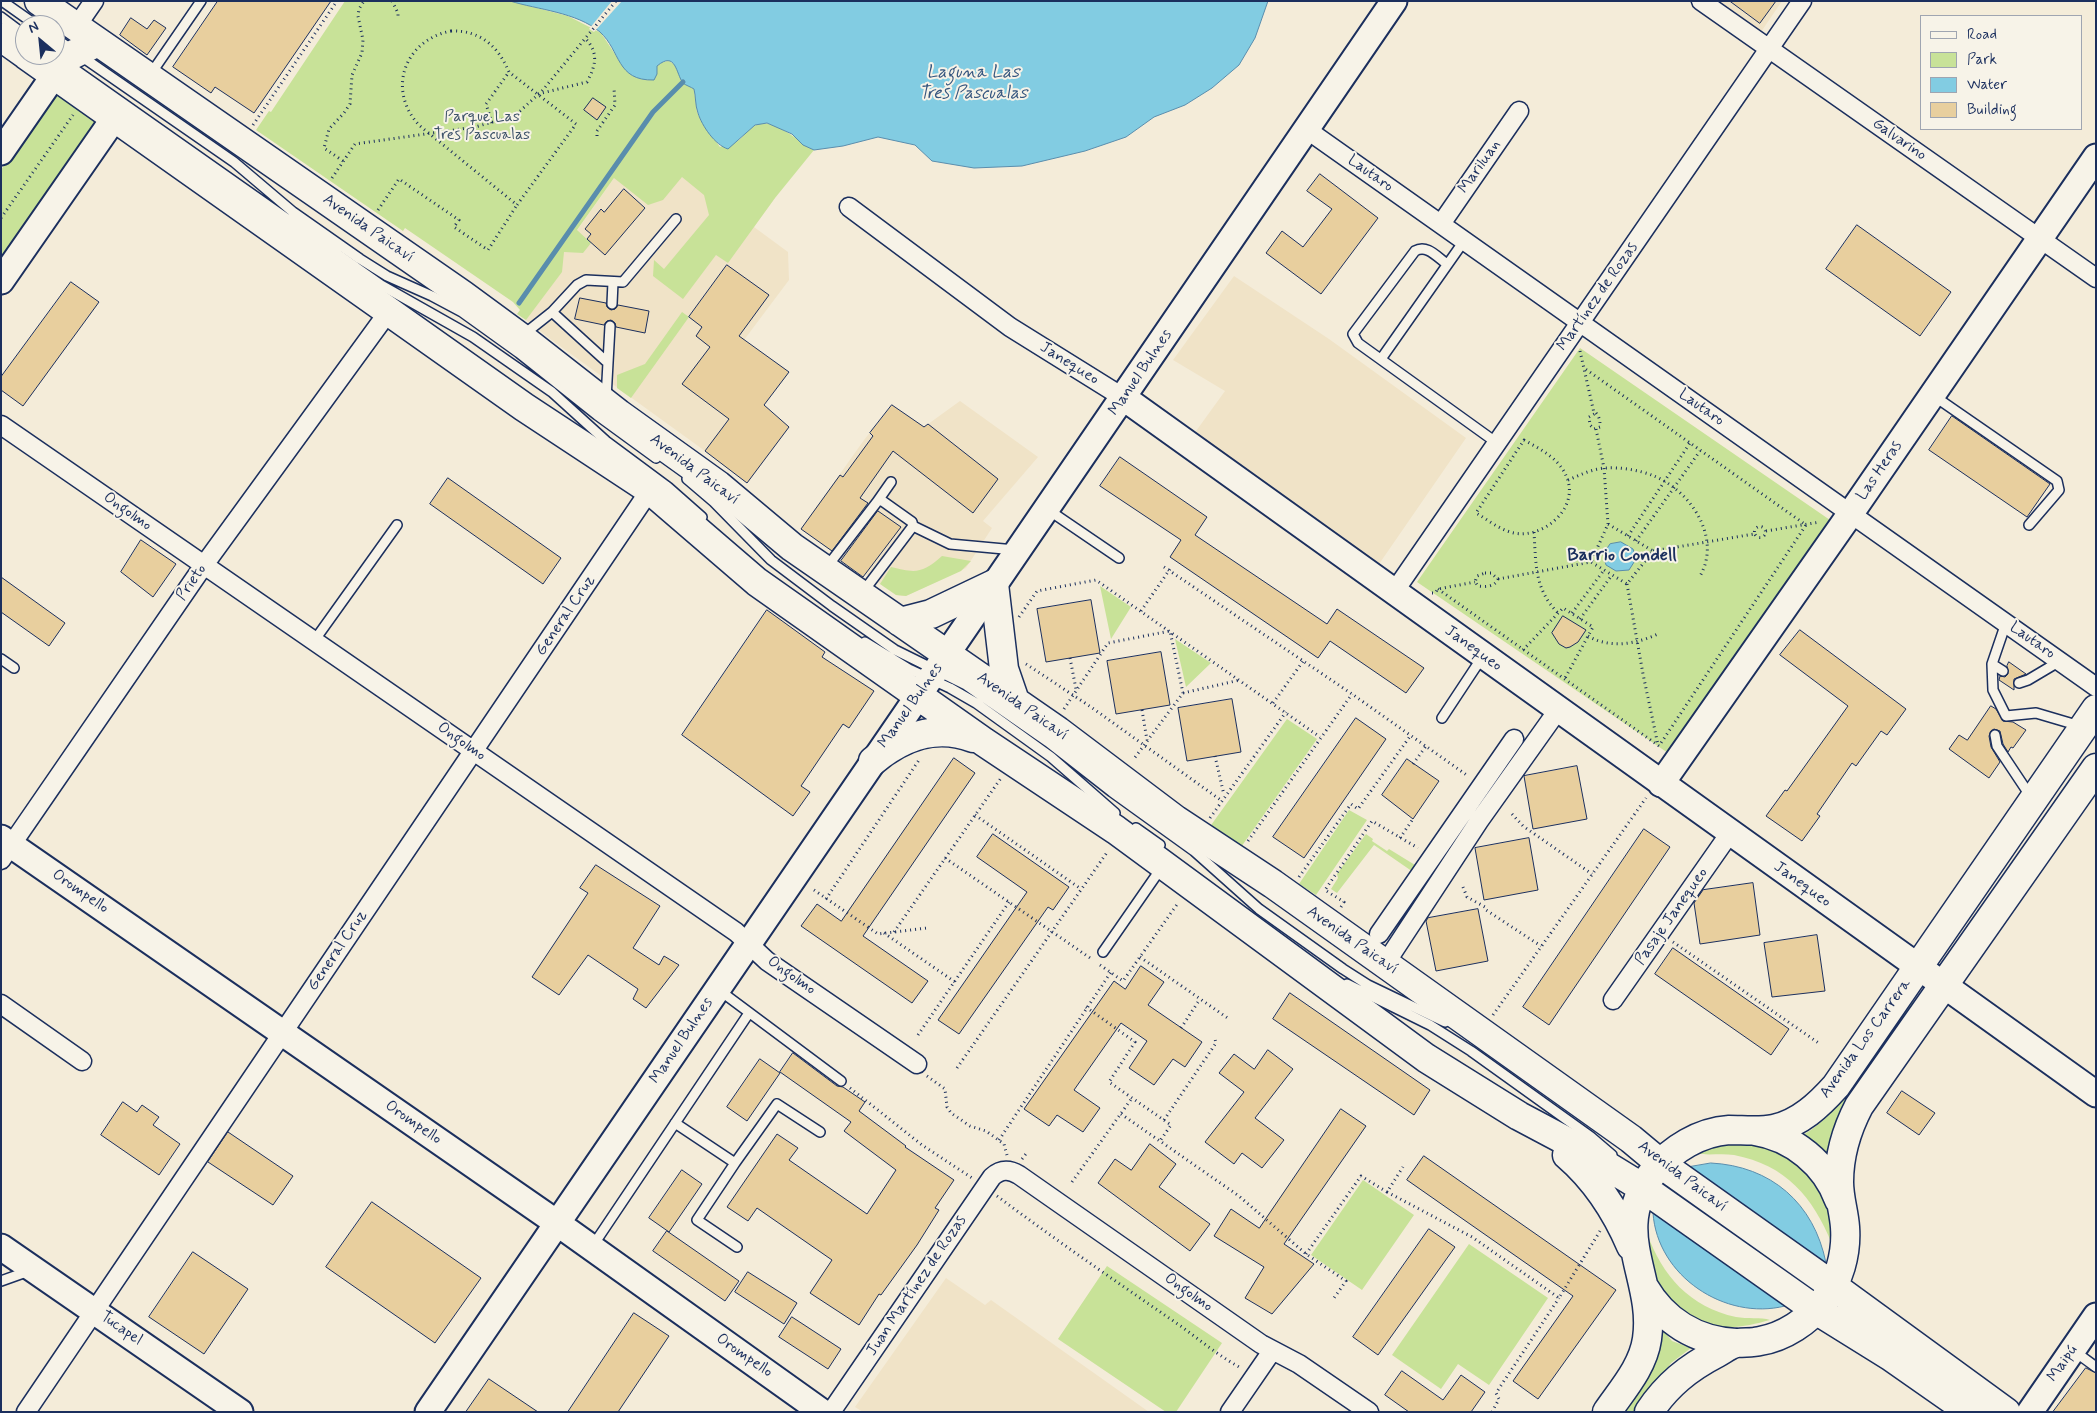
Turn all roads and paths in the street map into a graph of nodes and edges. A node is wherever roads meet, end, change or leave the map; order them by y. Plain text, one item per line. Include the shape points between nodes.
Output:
1 (2, 1) edge
2 (39, 1) edge
3 (94, 1) edge
4 (200, 1) edge
5 (337, 1) edge
6 (364, 1) edge
7 (392, 1) edge
8 (616, 1) edge
9 (1394, 1) edge
10 (1702, 1) edge
11 (1802, 1) edge
12 (22, 15) edge
13 (1, 17) edge
14 (398, 19) dead end
15 (15, 28) edge
16 (1, 37) edge
17 (585, 38) junction
18 (15, 47) edge
19 (1770, 49) junction
20 (69, 50) edge
21 (509, 72) junction
22 (149, 77) junction
23 (614, 88) dead end
24 (538, 94) junction
25 (76, 111) dead end
26 (1519, 111) dead end
27 (115, 117) junction
28 (492, 123) junction
29 (1306, 129) junction
30 (249, 131) dead end
31 (429, 133) junction
32 (596, 136) dead end
33 (1, 152) edge
34 (2096, 157) edge
35 (343, 161) junction
36 (334, 175) dead end
37 (517, 205) junction
38 (849, 207) dead end
39 (373, 216) dead end
40 (1, 218) edge
41 (676, 219) dead end
42 (1441, 224) junction
43 (2040, 239) junction
44 (1464, 241) junction
45 (1447, 264) junction
46 (2096, 278) edge
47 (1, 281) edge
48 (613, 282) junction
49 (612, 304) dead end
50 (389, 311) junction
51 (552, 312) junction
52 (1580, 322) junction
53 (610, 326) dead end
54 (520, 337) junction
55 (1381, 359) junction
56 (608, 363) junction
57 (1584, 368) junction
58 (1932, 395) junction
59 (1124, 398) junction
60 (606, 404) junction
61 (1594, 414) junction
62 (1, 425) edge
63 (1596, 429) junction
64 (1497, 443) junction
65 (1690, 443) junction
66 (1700, 450) junction
67 (662, 462) dead end
68 (1604, 468) junction
69 (677, 472) dead end
70 (1568, 480) junction
71 (891, 482) dead end
72 (1664, 482) junction
73 (1673, 489) junction
74 (650, 490) junction
75 (877, 502) junction
76 (1047, 509) junction
77 (1850, 514) junction
78 (1608, 524) junction
79 (2028, 524) dead end
80 (397, 525) dead end
81 (711, 525) dead end
82 (1806, 525) junction
83 (913, 526) junction
84 (1766, 531) junction
85 (1534, 532) junction
86 (1754, 534) junction
87 (1628, 536) junction
88 (1636, 541) junction
89 (1707, 542) junction
90 (1018, 550) junction
91 (1652, 551) junction
92 (1119, 558) dead end
93 (827, 562) junction
94 (1592, 562) junction
95 (204, 565) junction
96 (1164, 567) dead end
97 (1170, 570) junction
98 (1604, 570) junction
99 (1537, 572) junction
100 (1612, 575) junction
101 (1700, 576) dead end
102 (1498, 579) junction
103 (869, 582) junction
104 (1475, 582) junction
105 (994, 584) junction
106 (1627, 584) junction
107 (1438, 589) junction
108 (1394, 592) junction
109 (1427, 592) dead end
110 (1142, 612) junction
111 (1558, 613) junction
112 (1572, 613) junction
113 (1580, 618) junction
114 (1018, 620) dead end
115 (900, 622) junction
116 (2006, 623) junction
117 (1170, 631) junction
118 (1658, 634) dead end
119 (856, 636) dead end
120 (1588, 636) junction
121 (314, 640) junction
122 (1637, 641) junction
123 (1522, 650) junction
124 (1483, 656) junction
125 (1, 658) edge
126 (1070, 658) dead end
127 (1304, 660) junction
128 (2060, 661) junction
129 (1025, 663) dead end
130 (1992, 664) junction
131 (14, 668) dead end
132 (2003, 671) dead end
133 (933, 675) junction
134 (1240, 680) junction
135 (1564, 680) junction
136 (2020, 683) dead end
137 (2096, 687) edge
138 (1077, 690) junction
139 (1183, 693) junction
140 (1352, 694) junction
141 (1073, 695) junction
142 (1015, 701) junction
143 (1273, 702) junction
144 (1063, 710) dead end
145 (1142, 710) dead end
146 (1558, 710) junction
147 (1286, 712) junction
148 (1442, 718) dead end
149 (2089, 718) edge
150 (1410, 735) junction
151 (1995, 735) dead end
152 (1320, 737) junction
153 (1514, 739) dead end
154 (1147, 740) junction
155 (984, 742) junction
156 (1144, 745) junction
157 (1426, 746) junction
158 (1659, 746) junction
159 (474, 751) junction
160 (1215, 756) dead end
161 (921, 758) dead end
162 (873, 761) junction
163 (1413, 764) dead end
164 (1128, 767) dead end
165 (2096, 768) edge
166 (1005, 772) dead end
167 (1661, 784) junction
168 (1482, 786) junction
169 (1224, 796) junction
170 (2032, 799) junction
171 (1222, 801) junction
172 (1512, 814) dead end
173 (975, 815) junction
174 (1413, 819) dead end
175 (1207, 822) dead end
176 (1730, 834) junction
177 (1400, 838) junction
178 (1112, 845) dead end
179 (5, 848) edge
180 (1244, 848) dead end
181 (1418, 848) dead end
182 (945, 858) junction
183 (1165, 858) junction
184 (1592, 874) junction
185 (1200, 880) dead end
186 (1294, 884) dead end
187 (1463, 888) dead end
188 (1081, 889) junction
189 (814, 890) dead end
190 (1181, 898) dead end
191 (826, 899) junction
192 (1340, 900) dead end
193 (1009, 902) junction
194 (1250, 922) junction
195 (927, 928) dead end
196 (894, 932) junction
197 (1051, 932) junction
198 (884, 933) junction
199 (1276, 933) dead end
200 (1660, 933) junction
201 (1379, 934) dead end
202 (749, 944) junction
203 (1542, 946) junction
204 (1103, 952) dead end
205 (1140, 957) junction
206 (1385, 964) junction
207 (1917, 968) junction
208 (1110, 972) junction
209 (1337, 977) dead end
210 (954, 982) junction
211 (1944, 986) junction
212 (717, 989) junction
213 (1200, 999) junction
214 (1613, 1000) dead end
215 (1, 1004) edge
216 (1086, 1007) junction
217 (749, 1012) junction
218 (1229, 1019) dead end
219 (1181, 1028) dead end
220 (1454, 1028) dead end
221 (283, 1032) junction
222 (918, 1035) dead end
223 (1475, 1035) junction
224 (1215, 1039) dead end
225 (1820, 1044) dead end
226 (82, 1061) dead end
227 (916, 1064) joint
228 (957, 1068) dead end
229 (841, 1081) joint
230 (1539, 1088) dead end
231 (2096, 1094) edge
232 (1132, 1098) junction
233 (1120, 1114) junction
234 (1519, 1116) junction
235 (1164, 1120) dead end
236 (676, 1122) junction
237 (1747, 1130) junction
238 (820, 1132) dead end
239 (998, 1140) junction
240 (1160, 1141) junction
241 (1631, 1152) dead end
242 (735, 1163) junction
243 (1660, 1164) junction
244 (1403, 1167) dead end
245 (1010, 1170) junction
246 (1072, 1182) dead end
247 (986, 1187) junction
248 (1643, 1188) junction
249 (1387, 1192) junction
250 (1840, 1204) junction
251 (1612, 1207) junction
252 (557, 1223) junction
253 (1, 1247) edge
254 (737, 1247) dead end
255 (592, 1248) junction
256 (1306, 1254) junction
257 (1635, 1254) junction
258 (34, 1269) junction
259 (1, 1281) edge
260 (1641, 1282) junction
261 (1833, 1286) junction
262 (1334, 1298) dead end
263 (1559, 1298) junction
264 (1816, 1310) junction
265 (94, 1311) junction
266 (2096, 1316) edge
267 (1736, 1343) junction
268 (2072, 1350) junction
269 (1272, 1351) junction
270 (2096, 1367) edge
271 (1255, 1376) junction
272 (26, 1412) edge
273 (240, 1412) edge
274 (428, 1412) edge
275 (822, 1412) edge
276 (831, 1412) edge
277 (1230, 1412) edge
278 (1369, 1412) edge
279 (1492, 1412) edge
280 (1607, 1412) edge
281 (1649, 1412) edge
282 (1970, 1412) edge
283 (2006, 1412) edge
284 (2030, 1412) edge

1 - 12 lane
2 - 20 main road, Avenida Paicaví
3 - 20 street
4 - 22 lane
5 - 30 path
6 - 35 path via 358,16 362,53 352,76 350,104 329,129 324,148
7 - 14 path
8 - 17 path
9 - 29 street, Manuel Bulnes
10 - 19 street, Galvarino
11 - 19 street, Martínez de Rozas
13 - 15 lane
16 - 18 main road, Avenida Paicaví
17 - 24 path
17 - 24 path via 596,55 594,69 587,82
19 - 43 street, Galvarino
19 - 52 street, Martínez de Rozas
20 - 22 main road, Avenida Paicaví
20 - 27 main road, Avenida Paicaví
20 - 33 street
20 - 67 lane via 234,162 294,212 360,259 469,317
20 - 81 lane via 381,285 472,337 552,392 606,441 668,487
21 - 24 path
21 - 28 path via 486,104
21 - 31 path via 498,51 472,33 442,33 422,44 404,70 402,90 408,111
22 - 54 main road, Avenida Paicaví
23 - 32 path via 614,105
24 - 28 path via 520,110
24 - 37 path via 576,124
25 - 40 path
26 - 42 street, Mariluan
27 - 47 street
27 - 50 main road, Avenida Paicaví
28 - 31 path
29 - 42 street, Lautaro
29 - 59 street, Manuel Bulnes
31 - 35 path via 355,144
31 - 37 path
34 - 43 street, Las Heras
35 - 36 path
37 - 39 path via 488,250 454,227 459,220 399,179
38 - 59 street, Janequeo via 1010,327
41 - 48 lane via 623,282
42 - 44 street, Lautaro
43 - 46 street, Galvarino
43 - 58 street, Las Heras
44 - 45 lane
44 - 52 street, Lautaro
45 - 55 lane
45 - 55 lane via 1426,248 1415,251 1353,334 1358,343
48 - 49 lane
48 - 51 lane via 586,280 576,285
50 - 74 main road, Avenida Paicaví via 524,407
50 - 95 street, Prieto
51 - 54 lane
51 - 56 lane
52 - 57 path
52 - 64 street, Martínez de Rozas
52 - 77 street, Lautaro
53 - 56 lane
54 - 60 main road, Avenida Paicaví
55 - 64 lane
56 - 60 lane
57 - 61 path
57 - 65 path
58 - 77 street, Las Heras
58 - 79 lane via 2057,481 2059,490
59 - 76 street, Manuel Bulnes
59 - 108 street, Janequeo
60 - 93 main road, Avenida Paicaví via 712,480 778,536
61 - 63 path via 1600,417 1600,427
61 - 63 path via 1589,421
62 - 95 street, Ongolmo
63 - 68 path
64 - 108 street, Martínez de Rozas
65 - 66 path
65 - 72 path
66 - 73 path
66 - 82 path
68 - 70 path
68 - 72 path via 1636,471
68 - 78 path
69 - 133 lane via 714,502 778,566
70 - 85 path via 1569,490 1562,513 1539,532
70 - 85 path via 1557,461 1524,440 1476,513 1514,533
71 - 75 lane
72 - 73 path
72 - 87 path
73 - 88 path
73 - 89 path via 1695,511
74 - 133 main road, Avenida Paicaví via 757,582
74 - 159 street, General Cruz
75 - 83 lane via 881,500
75 - 93 lane via 872,514
76 - 90 street, Manuel Bulnes
76 - 92 lane
77 - 82 path
77 - 116 street, Lautaro
77 - 167 street, Las Heras
78 - 87 path
78 - 94 path
80 - 121 lane
82 - 84 path
82 - 158 path
83 - 90 lane via 950,544
83 - 103 lane via 901,534
84 - 86 path via 1762,536
84 - 86 path via 1761,526
85 - 99 path
86 - 89 path
87 - 88 path
88 - 91 path
89 - 91 path
89 - 101 path via 1706,560
90 - 105 street, Manuel Bulnes
91 - 106 path
93 - 103 main road, Avenida Paicaví
94 - 98 path
94 - 99 path
95 - 121 street, Ongolmo
95 - 179 street, Prieto
96 - 97 path
97 - 110 path
97 - 127 path
98 - 100 path
98 - 112 path
99 - 102 path
99 - 111 path via 1549,604
100 - 106 path
100 - 113 path
102 - 104 path via 1487,586 1478,586
102 - 104 path via 1491,573 1477,576
103 - 115 main road, Avenida Paicaví
104 - 107 path
105 - 115 main road via 931,614
105 - 133 street, Manuel Bulnes
105 - 142 main road via 1004,669
106 - 122 path
107 - 109 path via 1435,593
107 - 123 path
108 - 124 street, Janequeo
110 - 114 path via 1096,580 1036,591
110 - 117 path
111 - 112 path via 1563,608
111 - 123 path
112 - 113 path
113 - 120 path via 1593,627
115 - 133 main road, Avenida Paicaví
116 - 128 street, Lautaro
116 - 130 lane
117 - 134 path
117 - 138 path via 1108,643
117 - 139 path
118 - 122 path
119 - 133 lane via 879,651
120 - 122 path via 1611,644
120 - 135 path
121 - 159 street, Ongolmo
122 - 158 path
123 - 135 path
124 - 146 street, Janequeo
124 - 148 lane
125 - 131 lane
126 - 138 path
127 - 140 path
127 - 143 path
128 - 136 lane
128 - 137 street, Lautaro
129 - 141 path
130 - 132 lane
130 - 149 lane via 1992,690 2006,716 2036,713
133 - 142 main road, Avenida Paicaví
133 - 155 main road, Avenida Paicaví
133 - 162 street, Manuel Bulnes
133 - 183 lane via 1052,758
133 - 220 lane via 966,685 1062,752 1194,851 1253,904 1343,969
134 - 139 path
134 - 143 path
135 - 158 path
138 - 141 path
139 - 154 path
140 - 150 path
140 - 152 path
141 - 144 path
141 - 156 path
142 - 206 main road, Avenida Paicaví via 1176,820
143 - 147 path
145 - 154 path
146 - 167 street, Janequeo
146 - 206 street via 1479,821
147 - 152 path
147 - 169 path
149 - 170 main road, Avenida Los Carrera
150 - 157 path
150 - 186 path via 1358,809 1351,804
151 - 170 lane via 1997,746
152 - 180 path
153 - 168 street
154 - 156 path
155 - 162 main road via 951,732 929,732 907,738
155 - 183 main road, Avenida Paicaví
156 - 164 path
156 - 171 path
157 - 163 path
157 - 168 path
158 - 167 path
159 - 202 street, Ongolmo
159 - 221 street, General Cruz
160 - 169 path
161 - 191 path
162 - 202 street, Manuel Bulnes
165 - 211 main road, Avenida Los Carrera
166 - 173 path
167 - 176 street, Janequeo
167 - 184 path via 1646,797
168 - 201 street
169 - 171 path
170 - 207 main road, Avenida Los Carrera
171 - 175 path
172 - 184 path via 1523,826
173 - 182 path
173 - 188 path
174 - 177 path
176 - 200 street, Pasaje Janequeo
176 - 207 street, Janequeo
177 - 181 path
177 - 192 path via 1372,822 1325,890
178 - 188 path
179 - 221 street, Orompello
182 - 193 path
182 - 196 path
183 - 194 main road, Avenida Paicaví
183 - 204 lane
184 - 203 path
185 - 194 lane
187 - 203 path via 1467,897
188 - 197 path
189 - 191 path
190 - 205 path
191 - 198 path via 878,934
193 - 197 path
193 - 210 path
194 - 199 lane
194 - 234 main road, Avenida Paicaví via 1426,1058
195 - 196 path
196 - 198 path
197 - 208 path
197 - 228 path
198 - 210 path
200 - 214 street, Pasaje Janequeo
200 - 225 path
202 - 212 street, Manuel Bulnes
202 - 227 street, Ongolmo via 767,961
203 - 223 path
205 - 208 path via 1123,981
205 - 213 path
206 - 223 main road, Avenida Paicaví
207 - 211 street, Janequeo
207 - 237 main road, Avenida Los Carrera via 1836,1086 1820,1104 1800,1118 1774,1129
208 - 216 path
209 - 248 lane via 1430,1025 1471,1051 1591,1136
210 - 222 path
211 - 231 street, Janequeo
211 - 250 main road, Avenida Los Carrera via 1852,1119 1840,1165
212 - 217 lane
212 - 252 street, Manuel Bulnes
213 - 218 path
213 - 219 path
215 - 226 street
216 - 232 path via 1135,1042 1109,1082
216 - 239 path
217 - 229 lane
217 - 236 lane
221 - 252 street, Orompello
221 - 265 street, General Cruz
223 - 230 lane
223 - 243 main road, Avenida Paicaví via 1631,1139
224 - 235 path via 1216,1043
227 - 239 path via 945,1089 951,1113
229 - 247 path via 922,1145
232 - 233 path
232 - 240 path via 1171,1125
233 - 240 path
233 - 246 path
234 - 248 main road, Avenida Paicaví
234 - 251 main road via 1581,1167
236 - 242 lane
236 - 255 lane
237 - 243 main road, Avenida Los Carrera via 1726,1130 1695,1139
237 - 250 main road via 1778,1137 1805,1153 1826,1176
238 - 242 lane via 777,1104
239 - 245 path via 1004,1144
240 - 256 path via 1239,1196
241 - 243 lane
242 - 254 lane via 696,1220
243 - 248 main road, Avenida Los Carrera
243 - 261 main road, Avenida Paicaví
244 - 249 path
245 - 247 street, Juan Martínez de Rozas via 996,1174
245 - 269 street, Ongolmo
247 - 271 path via 1225,1359
247 - 276 street, Juan Martínez de Rozas
248 - 257 main road, Avenida Los Carrera via 1633,1224
248 - 264 main road, Avenida Paicaví
249 - 256 path via 1361,1176
249 - 263 path via 1472,1237
250 - 261 main road, Avenida Los Carrera via 1845,1227 1844,1252
251 - 257 main road
251 - 263 path
252 - 255 street, Orompello
252 - 274 street, Manuel Bulnes
253 - 258 street, Tucapel
255 - 275 street, Orompello
256 - 262 path via 1346,1281
257 - 260 main road, Avenida Los Carrera
258 - 259 lane
258 - 265 street, Tucapel
260 - 267 main road via 1659,1309 1678,1325 1701,1337
260 - 280 main road, Avenida Los Carrera via 1648,1329 1645,1350 1640,1363
261 - 264 main road, Avenida Los Carrera
261 - 283 main road, Avenida Paicaví
263 - 279 path via 1496,1393 1499,1399
264 - 267 main road, Avenida Los Carrera via 1796,1326 1774,1337
264 - 282 main road, Avenida Paicaví via 1890,1356
265 - 272 street, General Cruz
265 - 273 street, Tucapel
266 - 268 street, Maipú
267 - 281 main road, Avenida Los Carrera via 1677,1378
268 - 270 lane
268 - 284 street, Maipú
269 - 271 street
269 - 278 street, Ongolmo via 1299,1364
271 - 277 street

